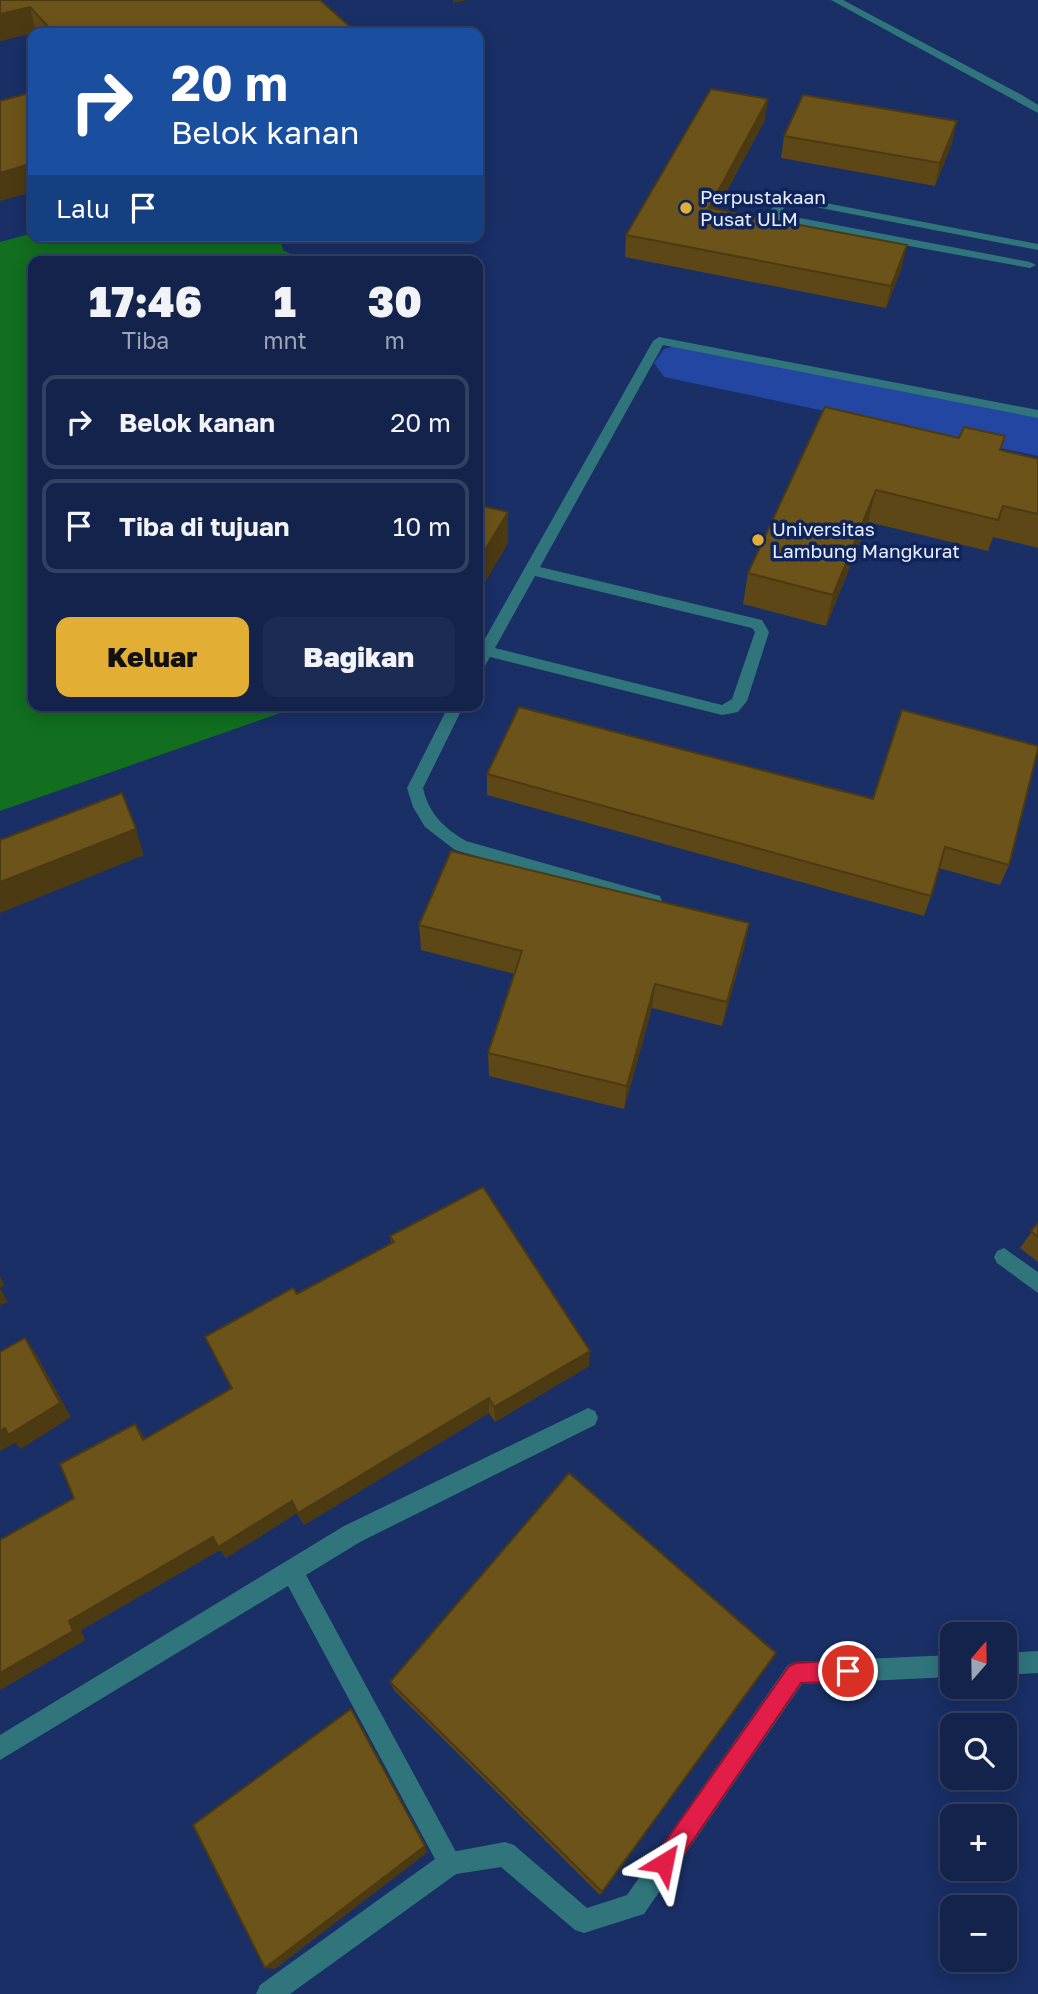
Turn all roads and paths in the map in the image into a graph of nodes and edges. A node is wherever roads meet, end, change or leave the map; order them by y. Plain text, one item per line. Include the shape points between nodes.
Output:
1 (836, 0) edge
2 (1018, 97) junction
3 (1038, 100) edge
4 (1038, 110) edge
5 (1038, 248) edge
6 (1030, 265) junction
7 (1038, 281) edge
8 (1038, 414) edge
9 (531, 570) junction
10 (485, 651) junction
11 (483, 655) edge
12 (454, 711) edge
13 (669, 905) edge
14 (1004, 1257) dead end
15 (1038, 1284) edge
16 (588, 1418) dead end
17 (292, 1571) junction
18 (1038, 1662) edge
19 (1017, 1663) edge
20 (940, 1667) edge
21 (0, 1748) edge
22 (450, 1863) junction
23 (270, 1994) edge

1 - 2 street
2 - 3 street
2 - 4 street
5 - 6 street
5 - 6 street via 804,202 784,202 773,214 777,219
6 - 7 street
8 - 9 street via 659,341
9 - 10 street
9 - 10 street via 757,624 762,632 739,701 722,710
10 - 11 street
12 - 13 street via 415,788 421,810 444,837 461,846
14 - 15 street
16 - 17 street via 352,1534
17 - 21 street
17 - 22 street
18 - 19 street
20 - 22 street via 796,1673 635,1905 584,1921 505,1854
22 - 23 street

